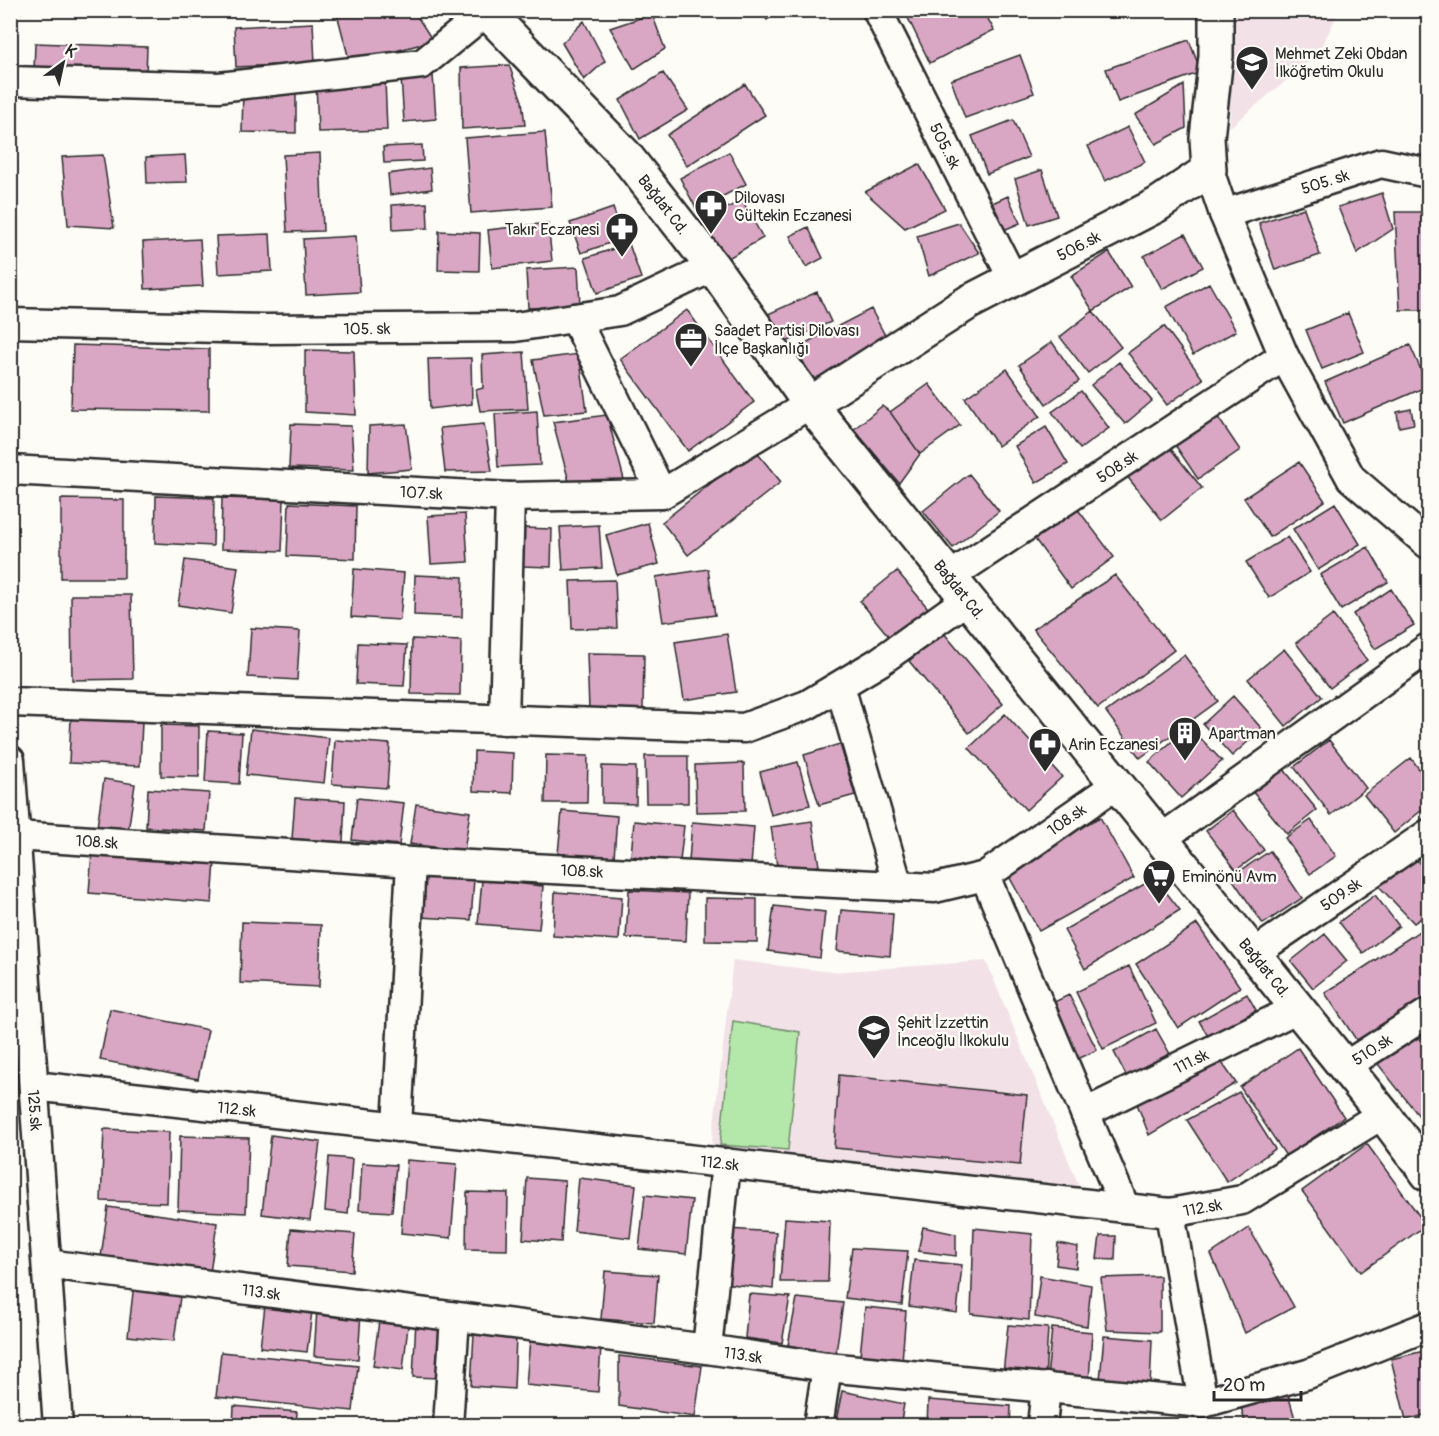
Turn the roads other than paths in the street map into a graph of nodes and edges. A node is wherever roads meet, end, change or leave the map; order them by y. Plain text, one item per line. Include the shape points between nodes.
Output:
1 (877, 10) edge
2 (1216, 10) edge
3 (486, 11) edge
4 (10, 81) edge
5 (1209, 170) junction
6 (1428, 173) edge
7 (1224, 214) junction
8 (713, 267) junction
9 (1013, 279) junction
10 (575, 318) junction
11 (10, 323) edge
12 (1284, 356) junction
13 (810, 404) junction
14 (10, 470) edge
15 (662, 494) junction
16 (510, 496) junction
17 (1428, 544) edge
18 (958, 589) junction
19 (1428, 648) edge
20 (840, 686) junction
21 (10, 702) edge
22 (504, 720) junction
23 (10, 760) edge
24 (1117, 784) junction
25 (1428, 834) edge
26 (16, 836) junction
27 (1161, 838) junction
28 (411, 862) junction
29 (985, 876) junction
30 (898, 886) junction
31 (1253, 954) junction
32 (1298, 1008) junction
33 (1428, 1013) edge
34 (1344, 1067) junction
35 (34, 1086) junction
36 (1085, 1113) junction
37 (1383, 1114) junction
38 (397, 1127) junction
39 (726, 1163) junction
40 (1428, 1174) edge
41 (1125, 1208) junction
42 (1170, 1213) junction
43 (47, 1264) junction
44 (455, 1317) junction
45 (1428, 1326) edge
46 (707, 1349) junction
47 (827, 1367) junction
48 (1046, 1388) junction
49 (1203, 1403) junction
50 (58, 1425) edge
51 (448, 1425) edge
52 (818, 1425) edge
53 (1042, 1425) edge

1 - 9 street, 505..sk
2 - 5 main road via 1216,56 1207,138
3 - 4 street via 422,64 219,87
3 - 8 main road, Bağdat Cd. via 625,155
5 - 7 street
5 - 9 main road, 506.sk via 1157,205
6 - 7 street, 505. sk via 1381,163
7 - 12 street
8 - 10 street, 105. sk via 620,310
8 - 13 main road, Bağdat Cd.
9 - 13 main road, 506.sk via 969,302
10 - 11 street, 105. sk via 480,328 263,329
10 - 15 street
12 - 17 street via 1351,478
12 - 18 street, 508.sk
13 - 15 street
13 - 18 main road, Bağdat Cd.
14 - 16 street, 107.sk
15 - 16 street, 107.sk
16 - 22 street
18 - 20 street via 879,662
18 - 24 main road, Bağdat Cd.
19 - 27 street
20 - 22 street via 807,705 744,728
20 - 30 street
21 - 22 street
23 - 26 street, 125.sk
24 - 27 main road, Bağdat Cd.
24 - 29 street, 108.sk
25 - 31 street, 509.sk
26 - 28 street, 108.sk
26 - 35 street, 125.sk
27 - 31 main road, Bağdat Cd.
28 - 30 street, 108.sk
28 - 38 street
29 - 30 street, 108.sk via 935,888
29 - 36 street
31 - 32 main road, Bağdat Cd.
32 - 34 main road, Bağdat Cd.
32 - 36 street, 111.sk
33 - 34 street, 510.sk
34 - 37 main road, Bağdat Cd.
35 - 38 street, 112.sk
35 - 43 street, 125.sk
36 - 41 street
37 - 40 main road, Bağdat Cd.
37 - 42 street, 112.sk via 1242,1200
38 - 39 street, 112.sk
39 - 41 street, 112.sk
39 - 46 street
41 - 42 street, 112.sk
42 - 49 street
43 - 44 street, 113.sk
43 - 50 street, 125.sk
44 - 46 street, 113.sk
44 - 51 street
45 - 49 street, 113.sk via 1308,1374
46 - 47 street, 113.sk
47 - 48 street, 113.sk
47 - 52 street
48 - 49 street, 113.sk
48 - 53 street

